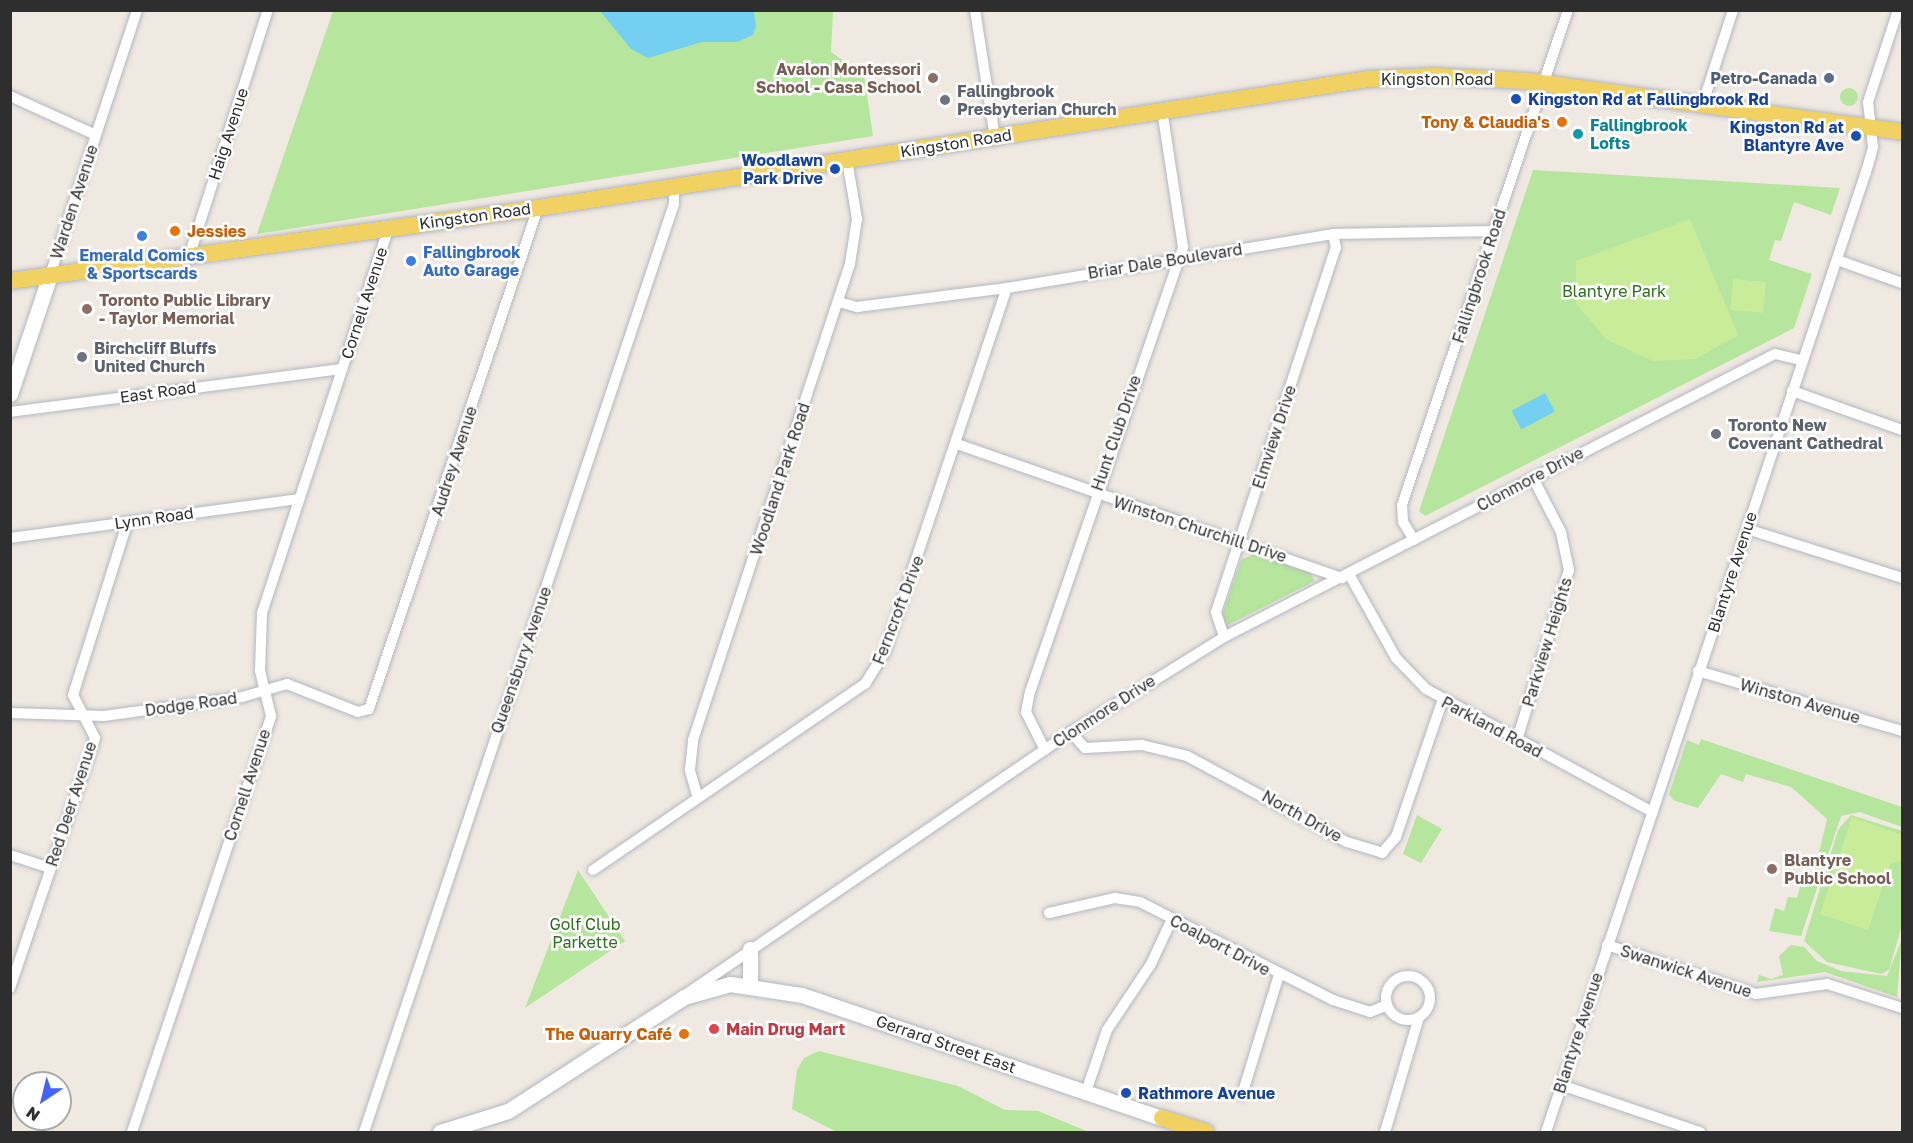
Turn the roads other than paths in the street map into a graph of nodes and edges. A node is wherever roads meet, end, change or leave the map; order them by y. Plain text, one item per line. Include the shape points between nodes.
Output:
1 (137, 10) edge
2 (268, 10) edge
3 (975, 10) edge
4 (1568, 10) edge
5 (1733, 10) edge
6 (1898, 10) edge
7 (1545, 83) junction
8 (10, 96) edge
9 (1703, 103) junction
10 (1162, 109) junction
11 (1873, 126) junction
12 (1902, 132) edge
13 (96, 135) junction
14 (995, 137) junction
15 (847, 160) junction
16 (674, 188) junction
17 (538, 208) junction
18 (388, 228) junction
19 (1494, 231) junction
20 (1333, 234) junction
21 (189, 257) junction
22 (1178, 259) junction
23 (1836, 260) junction
24 (50, 275) junction
25 (10, 281) edge
26 (1902, 283) edge
27 (1007, 288) junction
28 (839, 302) junction
29 (1802, 360) junction
30 (342, 369) junction
31 (1792, 391) junction
32 (10, 394) edge
33 (10, 412) edge
34 (1902, 430) edge
35 (957, 444) junction
36 (1533, 478) junction
37 (1095, 494) junction
38 (298, 499) junction
39 (128, 521) junction
40 (1747, 529) junction
41 (10, 538) edge
42 (1240, 540) junction
43 (1414, 540) junction
44 (1345, 576) junction
45 (1902, 578) edge
46 (1224, 637) junction
47 (1698, 671) junction
48 (263, 692) junction
49 (1442, 702) junction
50 (366, 711) joint
51 (10, 713) edge
52 (87, 717) junction
53 (1902, 731) edge
54 (1071, 732) junction
55 (1516, 740) junction
56 (1045, 750) junction
57 (698, 795) junction
58 (1651, 811) junction
59 (10, 855) edge
60 (51, 868) junction
61 (593, 870) dead end
62 (1049, 913) dead end
63 (1172, 919) junction
64 (1607, 945) junction
65 (750, 949) junction
66 (1279, 975) junction
67 (750, 984) junction
68 (10, 988) edge
69 (684, 997) junction
70 (1387, 1005) junction
71 (1902, 1008) edge
72 (1419, 1017) junction
73 (1561, 1085) junction
74 (1086, 1092) junction
75 (1242, 1095) dead end
76 (1162, 1118) joint
77 (132, 1132) edge
78 (364, 1132) edge
79 (440, 1132) edge
80 (1206, 1132) edge
81 (1385, 1132) edge
82 (1546, 1132) edge
83 (1700, 1132) edge

1 - 13 street, Warden Avenue
2 - 21 street, Haig Avenue
3 - 14 street
4 - 7 street, Fallingbrook Road
5 - 9 street
6 - 11 street, Blantyre Avenue via 1868,102
7 - 9 main road, Kingston Road
7 - 10 main road, Kingston Road via 1390,77
7 - 19 street, Fallingbrook Road
8 - 13 street
9 - 11 main road, Kingston Road
10 - 14 main road, Kingston Road
10 - 22 street, Hunt Club Drive via 1183,247
11 - 12 main road, Kingston Road
11 - 23 street, Blantyre Avenue via 1873,147
13 - 24 street, Warden Avenue
14 - 15 main road, Kingston Road
15 - 16 main road, Kingston Road
15 - 28 street, Woodland Park Road via 856,219
16 - 17 main road, Kingston Road
16 - 78 street, Queensbury Avenue via 675,202
17 - 18 main road, Kingston Road
17 - 50 street, Audrey Avenue
18 - 21 main road, Kingston Road
18 - 30 street, Cornell Avenue
19 - 20 street, Briar Dale Boulevard
19 - 43 street, Fallingbrook Road via 1402,505 1403,522
20 - 22 street, Briar Dale Boulevard
20 - 42 street, Elmview Drive via 1336,248
21 - 24 main road, Kingston Road
22 - 27 street, Briar Dale Boulevard
22 - 37 street, Hunt Club Drive
23 - 26 street
23 - 29 street, Blantyre Avenue
24 - 25 main road, Kingston Road
24 - 32 street, Warden Avenue
27 - 28 street, Briar Dale Boulevard via 857,307
27 - 35 street, Ferncroft Drive
28 - 57 street, Woodland Park Road via 693,740 690,771
29 - 31 street, Blantyre Avenue
29 - 36 street, Clonmore Drive via 1775,354
30 - 33 street, East Road
30 - 38 street, Cornell Avenue
31 - 34 street
31 - 40 street, Blantyre Avenue
35 - 37 street, Winston Churchill Drive
35 - 57 street, Ferncroft Drive via 882,660 865,684
36 - 43 street, Clonmore Drive
36 - 55 street, Parkview Heights via 1561,532 1569,570
37 - 42 street, Winston Churchill Drive
37 - 56 street, Hunt Club Drive via 1026,712
38 - 39 street, Lynn Road
38 - 48 street, Cornell Avenue via 262,613
39 - 41 street, Lynn Road
39 - 52 street, Red Deer Avenue via 72,695
40 - 45 street
40 - 47 street, Blantyre Avenue
42 - 44 street, Winston Churchill Drive
42 - 46 street, Elmview Drive via 1215,614
43 - 44 street, Clonmore Drive
44 - 46 street, Clonmore Drive
44 - 49 street, Parkland Road via 1399,663
46 - 54 street, Clonmore Drive
47 - 53 street, Winston Avenue
47 - 58 street, Blantyre Avenue
48 - 50 street, Dodge Road via 287,684
48 - 52 street, Dodge Road
48 - 77 street, Cornell Avenue via 271,716
49 - 54 street, North Drive via 1396,837 1382,853 1347,842 1187,756 1142,745 1085,748
49 - 55 street, Parkland Road
51 - 52 street, Dodge Road
52 - 60 street, Red Deer Avenue via 95,738
54 - 56 street, Clonmore Drive
55 - 58 street, Parkland Road
56 - 65 street, Clonmore Drive
57 - 61 street, Ferncroft Drive
58 - 64 street, Blantyre Avenue
59 - 60 street
60 - 68 street, Red Deer Avenue
62 - 63 street, Coalport Drive via 1115,898 1140,902
63 - 66 street, Coalport Drive
63 - 74 street via 1151,964 1107,1030
64 - 71 street, Swanwick Avenue via 1756,994 1827,984
64 - 73 street, Blantyre Avenue
65 - 67 street
65 - 69 street, Clonmore Drive
66 - 70 street, Coalport Drive via 1370,1012
66 - 75 street
67 - 69 street, Gerrard Street East via 709,987
67 - 74 street, Gerrard Street East via 802,995
69 - 79 street, Clonmore Drive via 508,1111
70 - 72 street via 1404,1020
70 - 72 street via 1390,985 1402,977 1416,977 1430,993 1428,1007
72 - 81 street
73 - 82 street, Blantyre Avenue
73 - 83 street
74 - 76 street, Gerrard Street East
76 - 80 main road, Gerrard Street East

